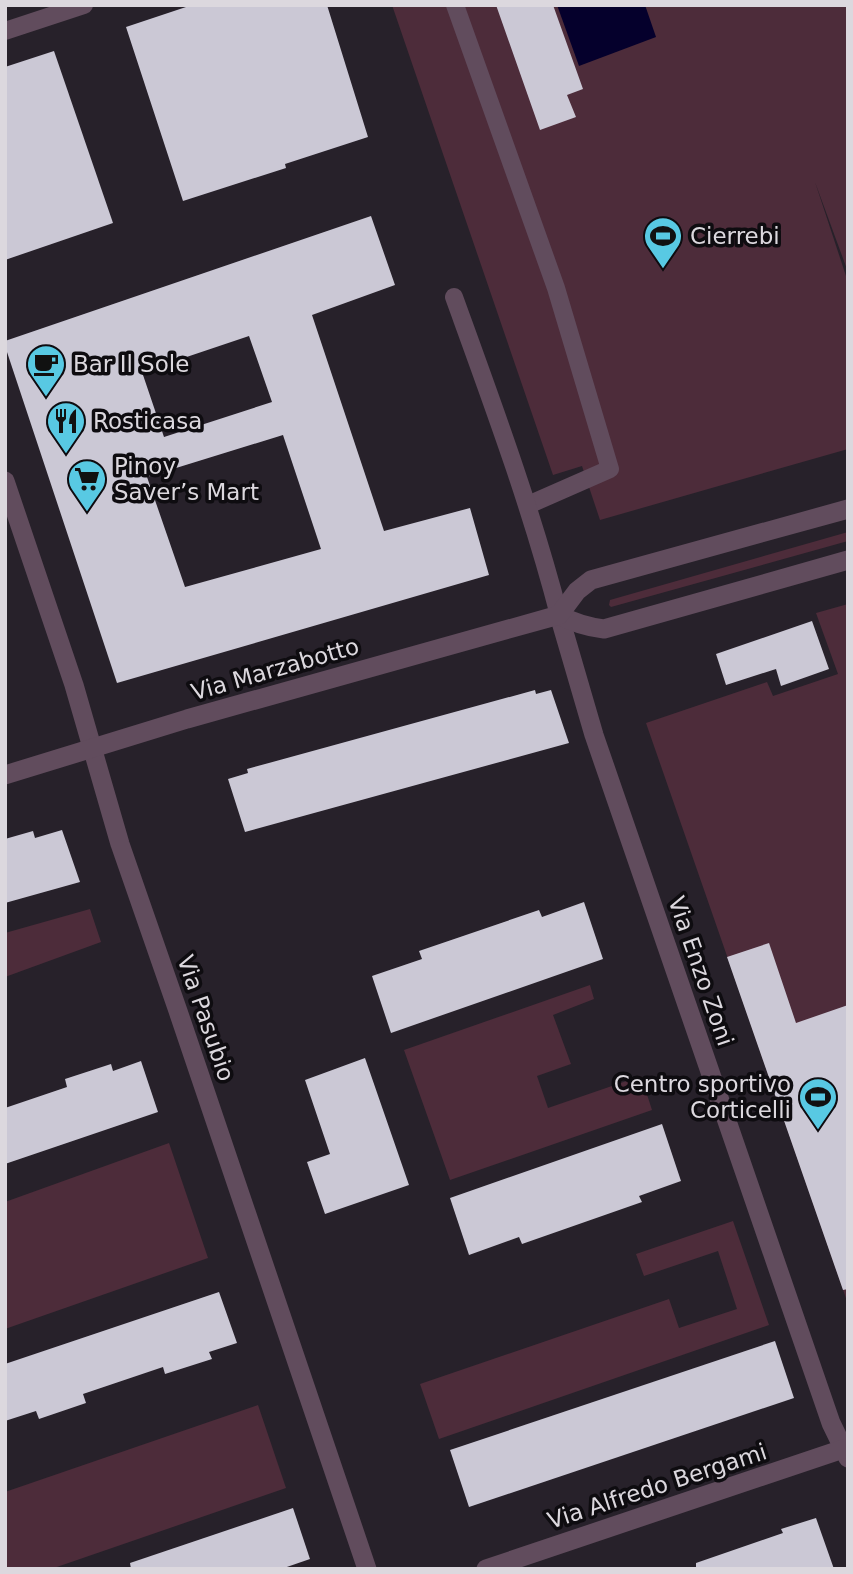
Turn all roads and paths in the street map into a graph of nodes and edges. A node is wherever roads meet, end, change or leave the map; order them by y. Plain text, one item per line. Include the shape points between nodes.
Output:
1 (84, 5) edge
2 (456, 5) edge
3 (5, 31) edge
4 (454, 297) dead end
5 (5, 481) edge
6 (528, 505) junction
7 (848, 509) edge
8 (848, 560) edge
9 (559, 615) junction
10 (92, 749) junction
11 (5, 775) edge
12 (845, 1453) edge
13 (367, 1569) edge
14 (486, 1569) edge

1 - 3 lane
2 - 6 lane via 556,288 610,469
4 - 6 lane
5 - 10 street, Via Pasubio
6 - 9 lane
7 - 9 street via 591,580
8 - 9 street via 604,629
9 - 10 street, Via Marzabotto
9 - 12 street, Via Enzo Zoni via 594,735
10 - 11 street, Via Marzabotto
10 - 13 street, Via Pasubio via 120,844
12 - 14 street, Via Alfredo Bergami

